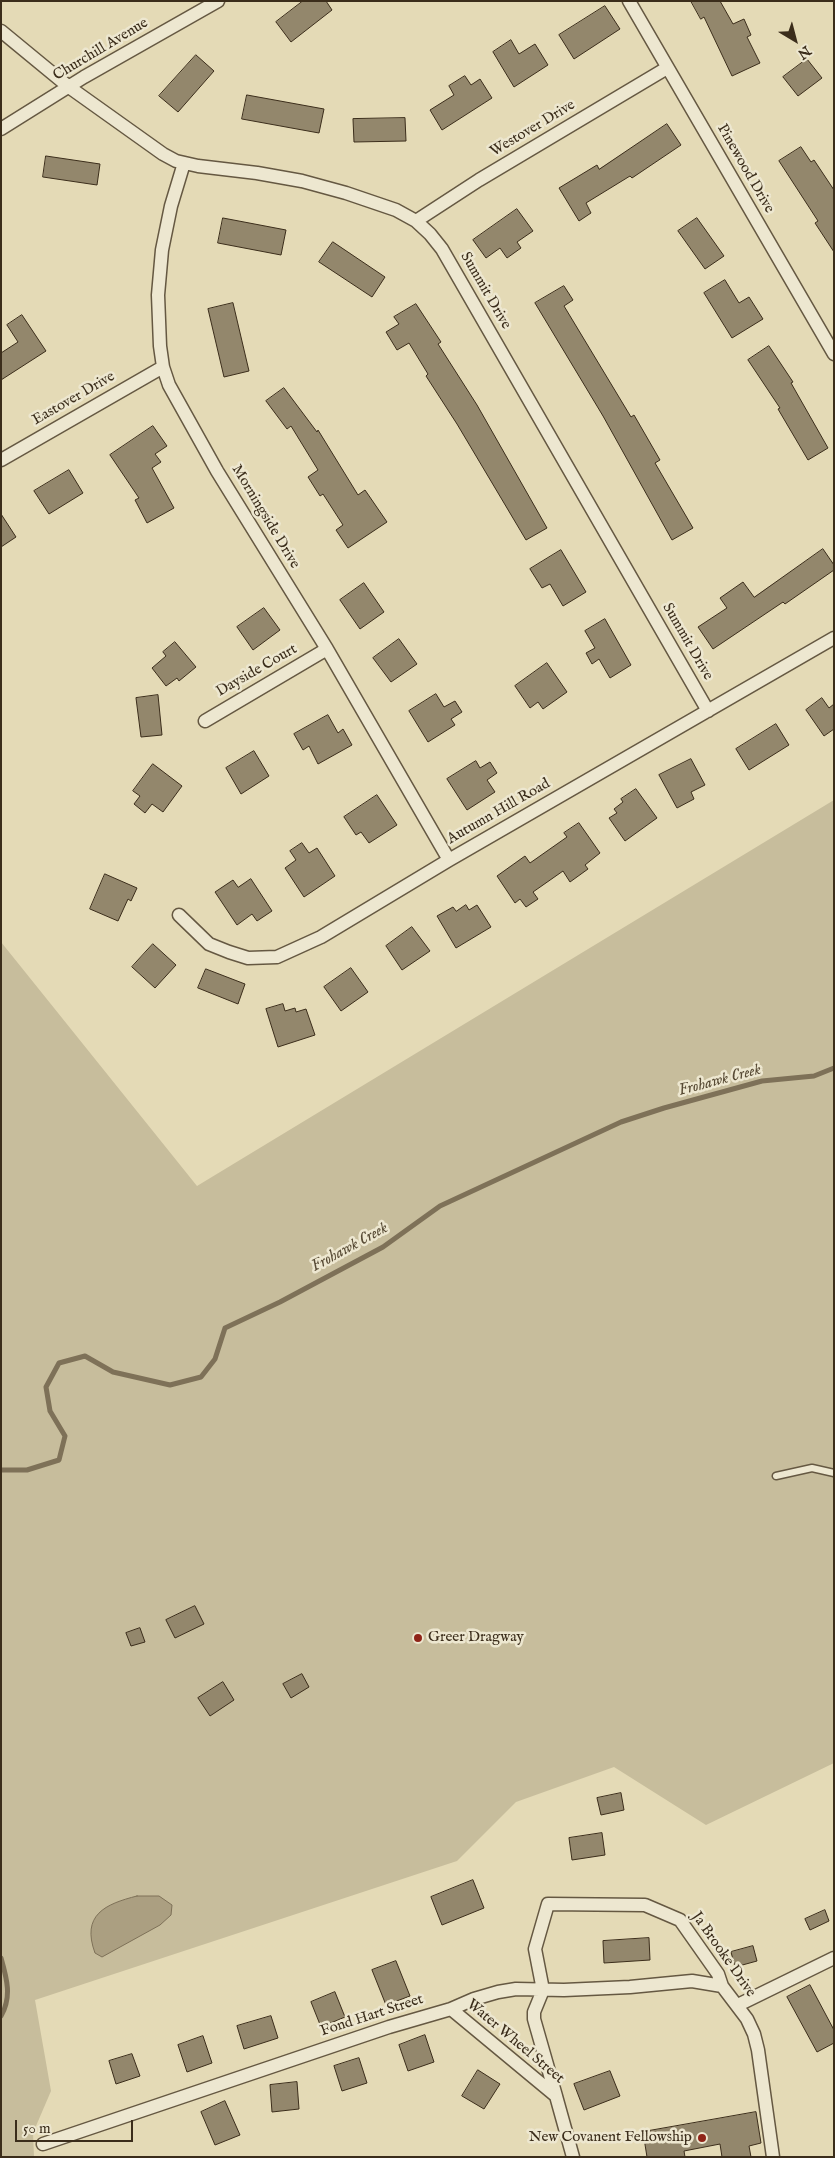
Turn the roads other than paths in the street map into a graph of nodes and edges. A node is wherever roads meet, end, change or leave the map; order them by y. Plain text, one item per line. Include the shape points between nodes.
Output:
1 (218, 1) edge
2 (629, 1) edge
3 (1, 31) edge
4 (667, 68) junction
5 (69, 87) junction
6 (1, 129) edge
7 (184, 163) junction
8 (416, 221) junction
9 (834, 354) edge
10 (163, 367) junction
11 (1, 460) edge
12 (834, 638) edge
13 (327, 650) junction
14 (708, 711) junction
15 (205, 721) dead end
16 (449, 860) junction
17 (178, 915) dead end
18 (834, 1473) edge
19 (776, 1476) dead end
20 (834, 1958) edge
21 (722, 1986) junction
22 (543, 1990) junction
23 (738, 2005) junction
24 (451, 2009) junction
25 (556, 2096) junction
26 (43, 2144) dead end
27 (574, 2157) edge
28 (773, 2157) edge

1 - 5 street, Churchill Avenue
2 - 4 street, Pinewood Drive
3 - 5 street, Summit Drive
4 - 8 street, Westover Drive
4 - 9 street, Pinewood Drive
5 - 6 street, Churchill Avenue
5 - 7 street, Summit Drive via 163,154
7 - 8 street, Summit Drive via 302,181 396,210
7 - 10 street, Morningside Drive via 170,206 162,250 158,294
8 - 14 street, Summit Drive via 442,249
10 - 11 street, Eastover Drive
10 - 13 street, Morningside Drive via 177,402
12 - 14 street, Autumn Hill Road
13 - 15 street, Dayside Court
13 - 16 street, Morningside Drive
14 - 16 street, Autumn Hill Road
16 - 17 street, Autumn Hill Road via 321,937 277,957 248,958 216,947
18 - 19 lane via 812,1468
20 - 23 street
21 - 22 street, Fond Hart Street via 692,1981
21 - 22 street, Ja Brooke Drive via 718,1974 680,1920 645,1905 548,1904 536,1949
21 - 23 street, Ja Brooke Drive
22 - 24 street, Fond Hart Street via 498,1992
22 - 25 street, Ja Brooke Drive via 534,2019
23 - 28 street, Ja Brooke Drive via 754,2034
24 - 25 street, Water Wheel Street
24 - 26 street, Fond Hart Street
25 - 27 street, Water Wheel Street

